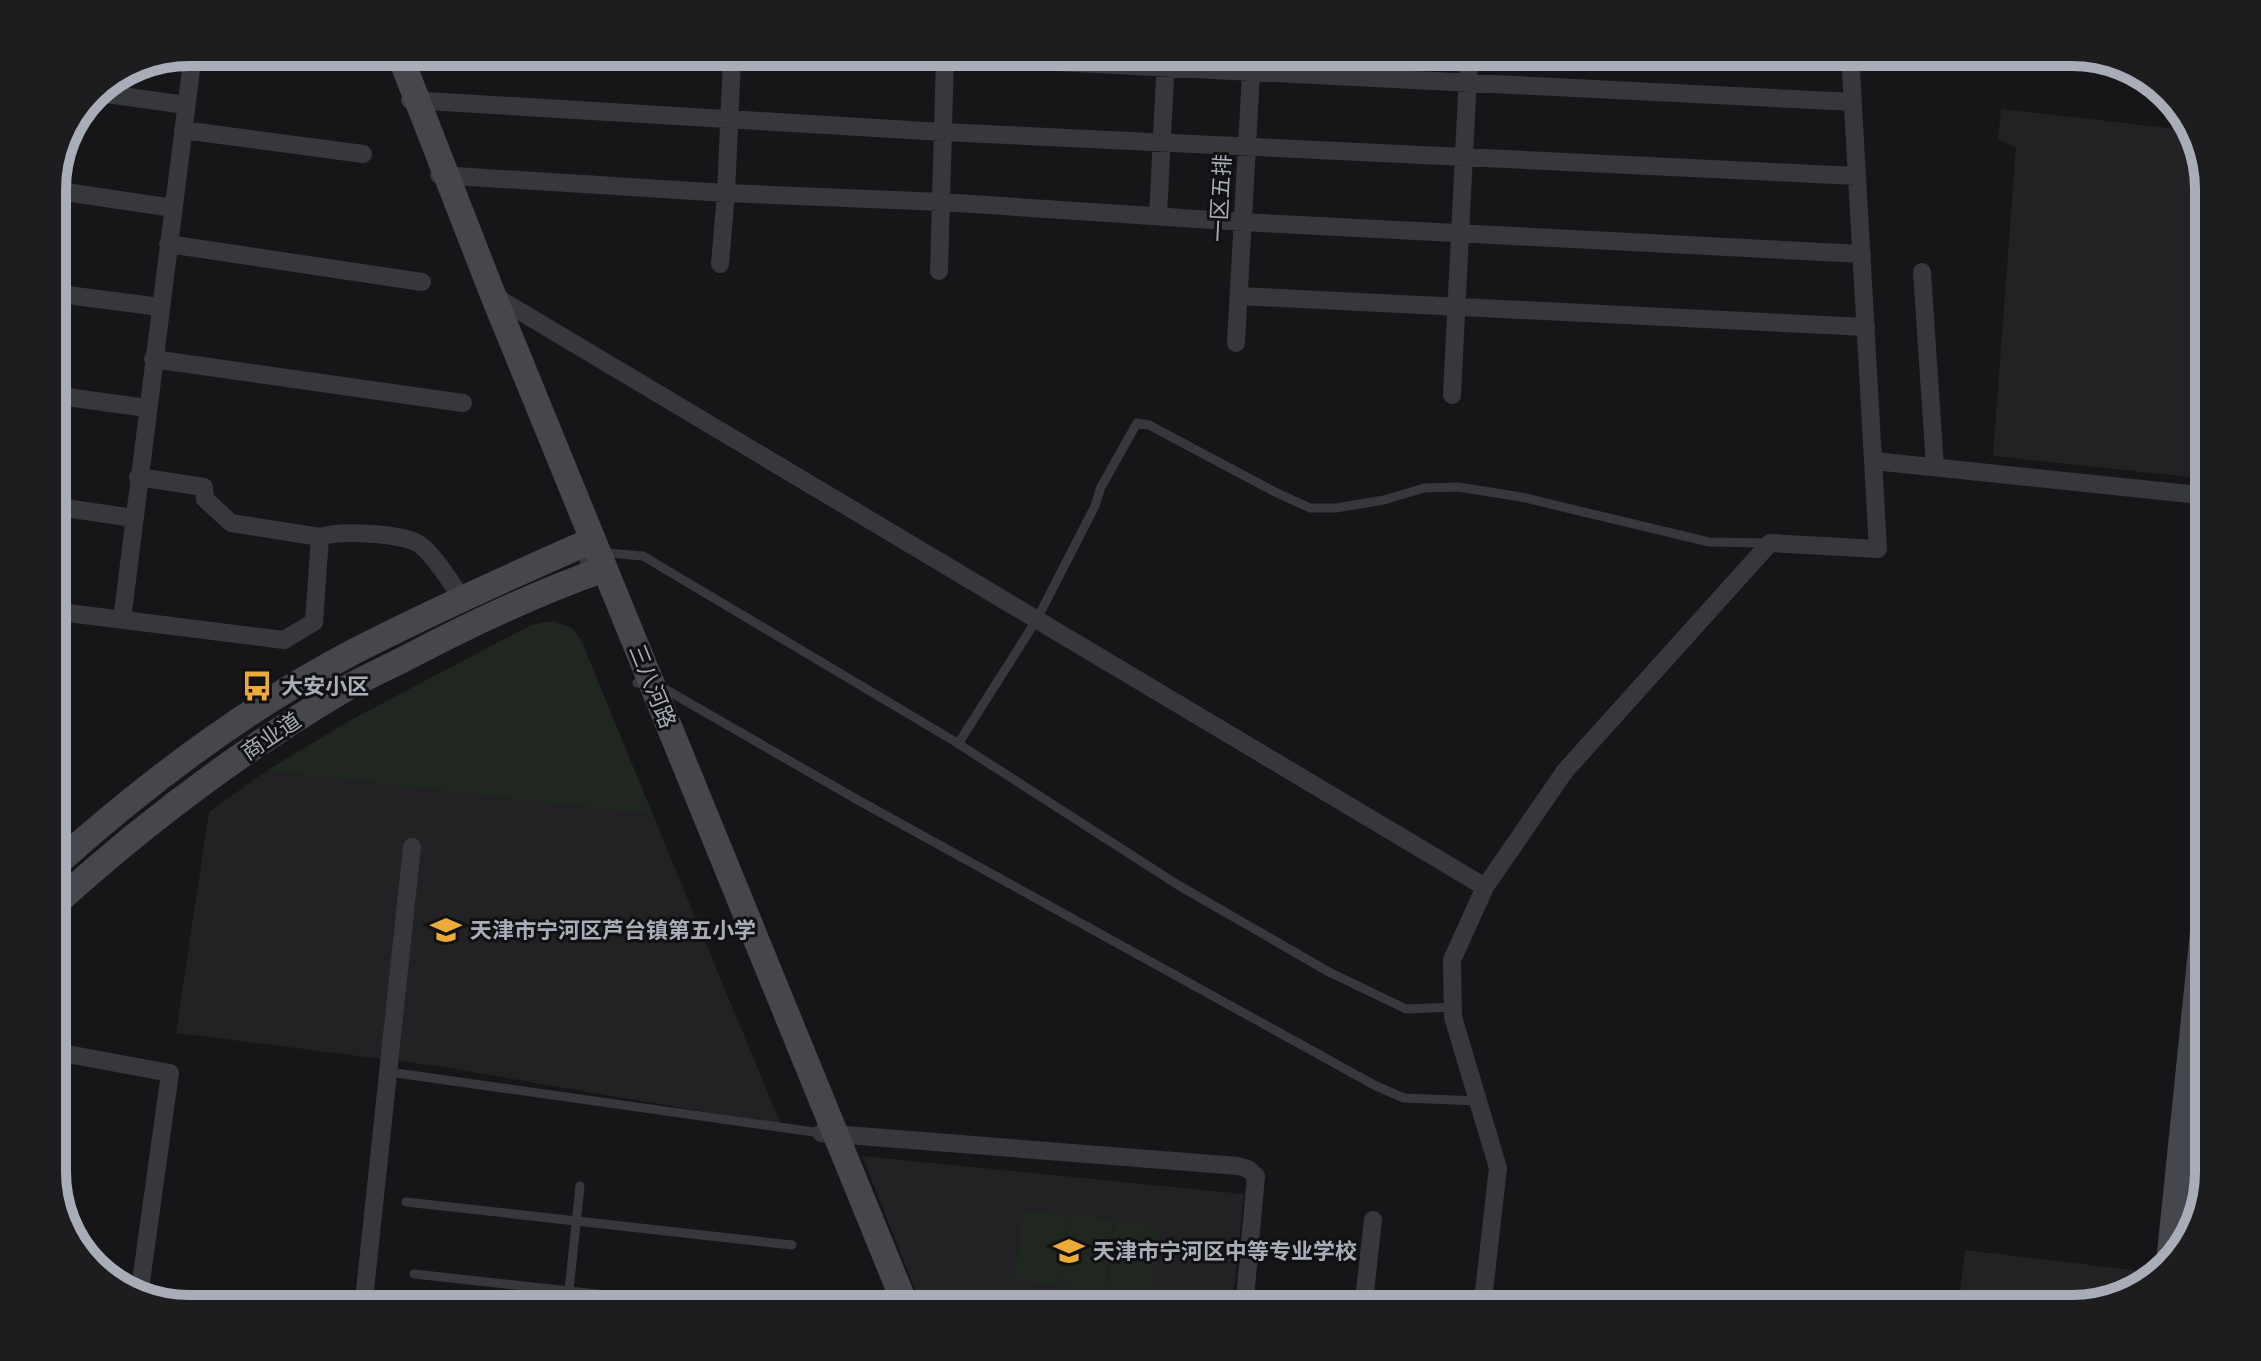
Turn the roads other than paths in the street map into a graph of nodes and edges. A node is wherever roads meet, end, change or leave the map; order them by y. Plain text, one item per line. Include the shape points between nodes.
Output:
1 (191, 66) edge
2 (392, 66) edge
3 (403, 66) edge
4 (732, 66) edge
5 (945, 66) edge
6 (1166, 66) edge
7 (1252, 66) edge
8 (1275, 66) edge
9 (1469, 66) edge
10 (1851, 66) edge
11 (1468, 83) junction
12 (110, 94) edge
13 (411, 100) junction
14 (1853, 102) junction
15 (186, 105) junction
16 (729, 119) junction
17 (183, 130) junction
18 (943, 132) junction
19 (1162, 142) junction
20 (1247, 146) junction
21 (363, 154) dead end
22 (1464, 157) junction
23 (441, 175) junction
24 (1857, 176) junction
25 (66, 192) edge
26 (726, 193) junction
27 (942, 202) junction
28 (173, 208) junction
29 (1158, 216) junction
30 (1243, 222) junction
31 (1460, 233) junction
32 (168, 244) junction
33 (1862, 254) junction
34 (720, 264) dead end
35 (939, 271) dead end
36 (1922, 272) dead end
37 (422, 282) dead end
38 (484, 289) junction
39 (66, 295) edge
40 (1239, 296) junction
41 (160, 307) junction
42 (1457, 307) junction
43 (1866, 327) junction
44 (1236, 343) dead end
45 (153, 359) junction
46 (1452, 395) dead end
47 (66, 397) edge
48 (463, 403) dead end
49 (147, 408) junction
50 (1874, 461) junction
51 (1935, 467) junction
52 (138, 477) junction
53 (2195, 495) edge
54 (66, 508) edge
55 (133, 518) junction
56 (320, 537) junction
57 (1770, 543) junction
58 (591, 557) junction
59 (463, 599) junction
60 (66, 613) edge
61 (1037, 619) junction
62 (122, 620) junction
63 (644, 682) junction
64 (958, 744) junction
65 (412, 847) dead end
66 (66, 856) edge
67 (1485, 887) junction
68 (66, 895) edge
69 (1453, 1007) junction
70 (2195, 1010) edge
71 (66, 1054) edge
72 (389, 1072) junction
73 (1478, 1101) junction
74 (2195, 1122) edge
75 (828, 1134) junction
76 (580, 1186) dead end
77 (406, 1202) dead end
78 (1373, 1220) dead end
79 (576, 1221) junction
80 (2185, 1222) edge
81 (792, 1245) dead end
82 (2171, 1246) edge
83 (414, 1274) dead end
84 (140, 1285) edge
85 (365, 1295) edge
86 (568, 1295) edge
87 (606, 1295) edge
88 (887, 1295) edge
89 (901, 1295) edge
90 (1245, 1295) edge
91 (1365, 1295) edge
92 (1484, 1295) edge

1 - 15 street
2 - 13 street, 三八河路
3 - 13 street, 三八河路
4 - 16 street
5 - 18 street
6 - 19 street
7 - 20 street, 一区五排
8 - 11 street
9 - 11 street
10 - 14 street
11 - 14 street
11 - 22 street
12 - 15 street
13 - 16 street
13 - 23 street, 三八河路
14 - 24 street
15 - 17 street
16 - 18 street
16 - 26 street
17 - 21 street
17 - 28 street
18 - 19 street
18 - 27 street
19 - 20 street
19 - 29 street
20 - 22 street
20 - 30 street, 一区五排
22 - 24 street
22 - 31 street
23 - 26 street
23 - 38 street, 三八河路
24 - 33 street
25 - 28 street
26 - 27 street
26 - 34 street
27 - 29 street
27 - 35 street
28 - 32 street
29 - 30 street
30 - 31 street
30 - 40 street, 一区五排
31 - 33 street
31 - 42 street
32 - 37 street
32 - 41 street
33 - 43 street
36 - 51 street
38 - 58 street, 三八河路
38 - 61 street
39 - 41 street
40 - 42 street
40 - 44 street, 一区五排
41 - 45 street
42 - 43 street
42 - 46 street
43 - 50 street
45 - 48 street
45 - 49 street
47 - 49 street
49 - 52 street
50 - 51 street
50 - 57 street via 1878,549
51 - 53 street
52 - 55 street
52 - 56 street via 204,487 205,499 231,523
54 - 55 street
55 - 62 street
56 - 59 street via 334,533 420,544
56 - 62 street via 314,622 284,640
57 - 61 lane via 1709,542 1458,487 1310,508 1137,423
57 - 67 street via 1565,771
58 - 59 street, 商业道
58 - 63 street, 三八河路
58 - 64 lane via 643,556
58 - 68 street, 商业道 via 309,711 195,789
59 - 66 street, 商业道 via 356,651 256,711 152,785
60 - 62 street
61 - 64 lane
61 - 67 street
63 - 73 lane via 1376,1086 1404,1098
63 - 75 street, 三八河路
64 - 69 lane via 1178,885 1329,972 1406,1009
65 - 72 street
67 - 69 street via 1452,960
69 - 73 street
70 - 82 street
71 - 84 street via 170,1073
72 - 75 lane
72 - 85 street
73 - 92 street via 1498,1168
74 - 80 street
75 - 88 street, 三八河路
75 - 89 street, 三八河路
75 - 90 street via 1248,1169 1256,1176
76 - 79 lane
77 - 79 lane
78 - 91 street
79 - 81 lane
79 - 86 lane
83 - 87 lane

